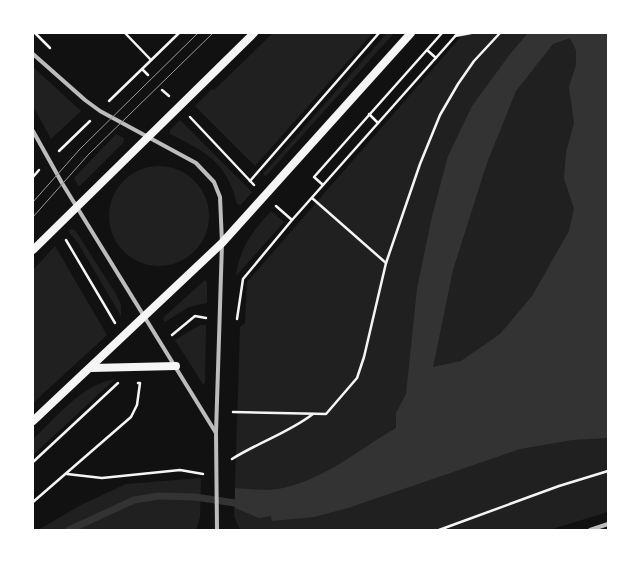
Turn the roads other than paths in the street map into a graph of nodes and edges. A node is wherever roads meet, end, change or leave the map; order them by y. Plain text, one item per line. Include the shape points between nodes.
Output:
1 (254, 33) edge
2 (411, 33) edge
3 (33, 54) edge
4 (33, 131) edge
5 (146, 137) junction
6 (77, 206) junction
7 (222, 243) junction
8 (33, 250) edge
9 (146, 317) junction
10 (176, 366) junction
11 (91, 368) junction
12 (33, 421) edge
13 (216, 433) junction
14 (608, 524) edge
15 (217, 530) edge
16 (590, 530) edge

1 - 5 main road
2 - 7 main road
3 - 5 street via 85,100
4 - 6 street
5 - 6 main road
5 - 7 street via 196,163 214,182 220,197
6 - 8 main road
6 - 9 street
7 - 9 main road
7 - 13 street
9 - 10 street
9 - 11 main road
10 - 11 main road
10 - 13 street
11 - 12 main road
13 - 15 street
14 - 16 street

